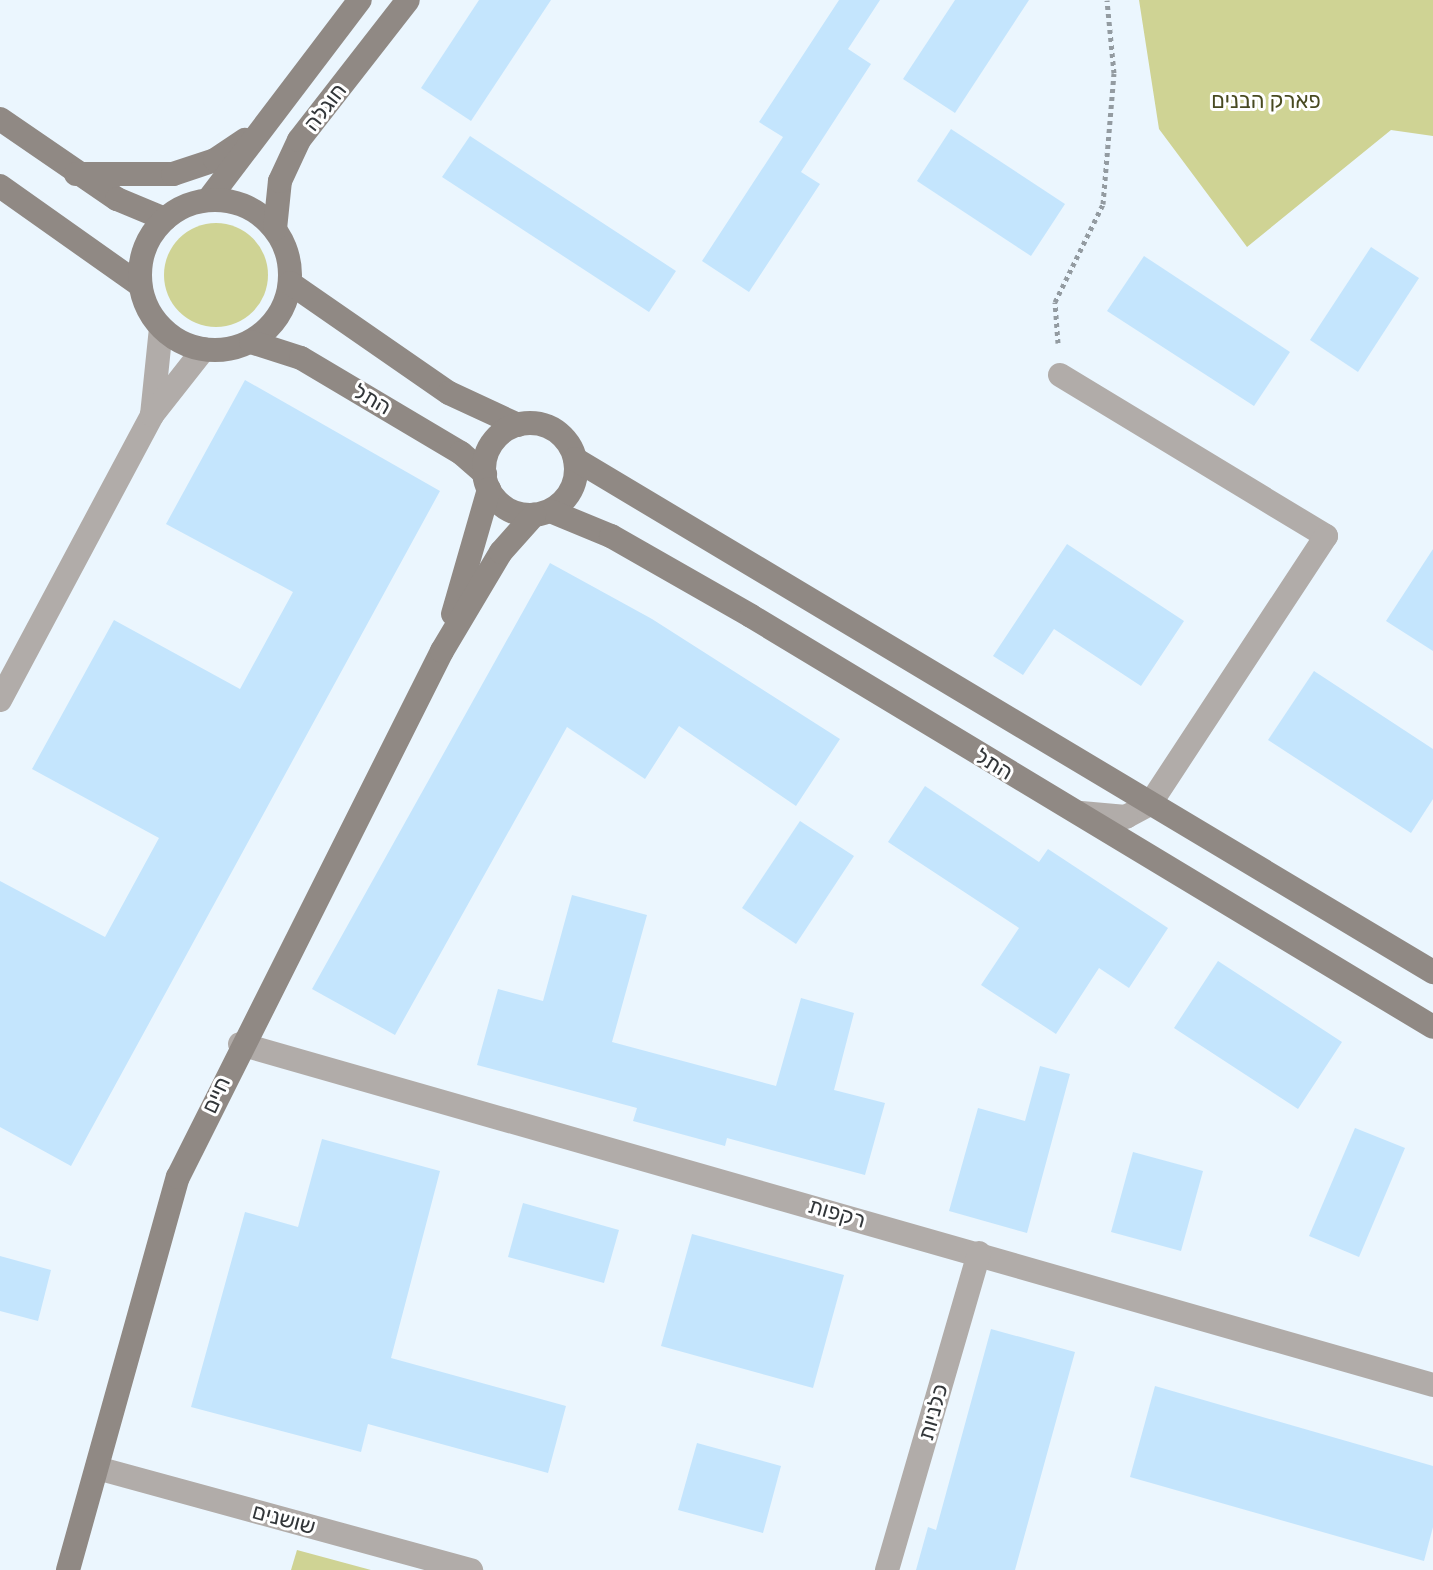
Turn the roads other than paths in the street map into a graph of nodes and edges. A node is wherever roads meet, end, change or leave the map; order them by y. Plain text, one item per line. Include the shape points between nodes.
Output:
1 (360, 0) edge
2 (408, 0) edge
3 (0, 119) edge
4 (263, 126) junction
5 (76, 174) junction
6 (0, 186) edge
7 (208, 200) junction
8 (165, 219) junction
9 (275, 229) junction
10 (290, 283) junction
11 (140, 285) junction
12 (161, 328) junction
13 (251, 342) junction
14 (204, 349) junction
15 (1060, 375) road end
16 (152, 415) junction
17 (518, 425) junction
18 (575, 459) junction
19 (487, 481) junction
20 (542, 513) junction
21 (442, 651) junction
22 (0, 700) edge
23 (1150, 804) junction
24 (1071, 811) junction
25 (1433, 972) edge
26 (1433, 1027) edge
27 (240, 1044) junction
28 (979, 1253) junction
29 (1433, 1385) edge
30 (97, 1468) junction
31 (68, 1570) edge
32 (471, 1570) edge
33 (887, 1570) edge

1 - 4 main road, חוגלה
2 - 9 main road, חוגלה via 299,140 280,181
3 - 5 main road
4 - 5 main road via 215,160 173,174
4 - 7 main road, חוגלה
5 - 8 main road
6 - 11 main road
7 - 8 main road
7 - 9 main road via 256,212
8 - 11 main road via 141,261
9 - 10 main road via 290,264
10 - 13 main road via 278,318
10 - 17 main road via 449,393
11 - 12 main road
12 - 14 main road
12 - 16 street
13 - 14 main road
13 - 19 main road, התל via 301,358 461,453
14 - 16 street
15 - 23 street via 1326,536
16 - 22 street
17 - 18 main road via 547,427 569,445
17 - 19 main road via 493,441
18 - 20 main road via 572,489
18 - 23 main road, התל
19 - 20 main road via 505,508
19 - 21 main road, חיים
20 - 21 main road, חיים via 501,552
20 - 24 main road, התל via 611,536
21 - 27 main road, חיים
23 - 24 street via 1110,819
23 - 25 main road, התל
24 - 26 main road, התל
27 - 28 street, רקפות
27 - 30 main road, חיים via 178,1177
28 - 29 street, רקפות
28 - 33 street, כלניות
30 - 31 main road, חיים
30 - 32 street, שושנים

